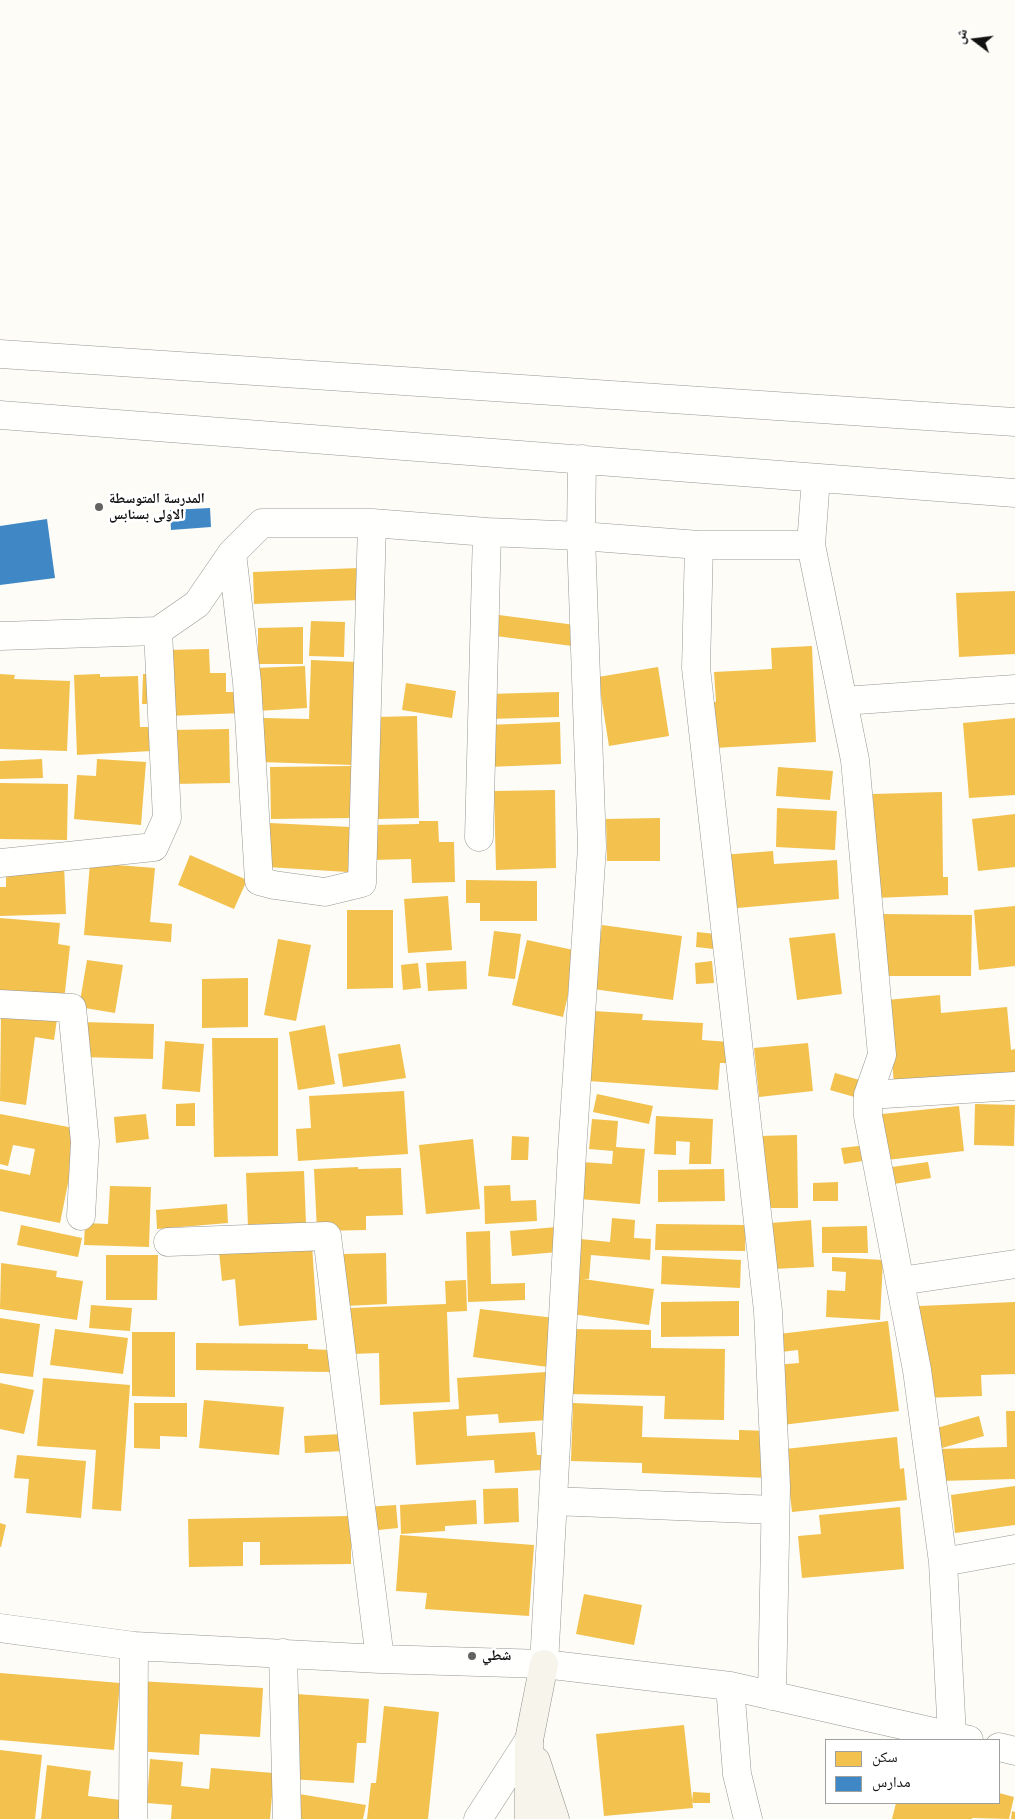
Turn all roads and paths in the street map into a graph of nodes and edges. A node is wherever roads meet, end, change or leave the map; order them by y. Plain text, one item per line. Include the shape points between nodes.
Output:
1 (0, 354) edge
2 (0, 415) edge
3 (1015, 422) edge
4 (582, 460) junction
5 (816, 478) junction
6 (1015, 493) edge
7 (372, 523) junction
8 (488, 532) junction
9 (581, 536) junction
10 (811, 544) junction
11 (699, 545) junction
12 (232, 553) junction
13 (158, 631) junction
14 (0, 636) edge
15 (1015, 689) edge
16 (843, 701) junction
17 (479, 837) dead end
18 (0, 862) edge
19 (0, 1004) edge
20 (1015, 1086) edge
21 (868, 1095) junction
22 (81, 1216) dead end
23 (168, 1242) dead end
24 (1015, 1264) edge
25 (900, 1281) junction
26 (553, 1501) junction
27 (775, 1510) junction
28 (1015, 1549) edge
29 (943, 1562) junction
30 (0, 1628) edge
31 (134, 1646) junction
32 (283, 1653) junction
33 (380, 1660) junction
34 (544, 1664) junction
35 (730, 1686) junction
36 (772, 1696) junction
37 (961, 1738) edge
38 (529, 1740) junction
39 (1000, 1747) edge
40 (1015, 1751) edge
41 (133, 1819) edge
42 (287, 1819) edge
43 (478, 1819) edge
44 (529, 1819) edge
45 (555, 1819) edge
46 (748, 1819) edge

1 - 3 street
2 - 4 street
4 - 5 street
4 - 9 street
5 - 6 street
5 - 10 street
7 - 8 street
7 - 12 street via 262,523
7 - 12 street via 362,883 325,892 259,881 247,682
8 - 9 street
8 - 17 street
9 - 11 street
9 - 26 street via 592,847
10 - 11 street
10 - 16 street
11 - 27 street via 696,668 768,1311
12 - 13 street via 197,604
13 - 14 street
13 - 18 street via 168,818 154,847
15 - 16 street
16 - 21 street via 855,760 882,1055
19 - 22 street via 72,1008 85,1142
20 - 21 street
21 - 25 street via 868,1116
23 - 33 street via 327,1236
24 - 25 street
25 - 29 street
26 - 27 street
26 - 34 street
27 - 36 street
28 - 29 street
29 - 37 street
30 - 31 street
31 - 32 street
31 - 41 street
32 - 33 street
32 - 42 street
33 - 34 street
34 - 35 street
34 - 38 street
35 - 36 street
35 - 46 street via 737,1774
36 - 37 street
38 - 43 street
38 - 44 street
38 - 45 street
39 - 40 street

